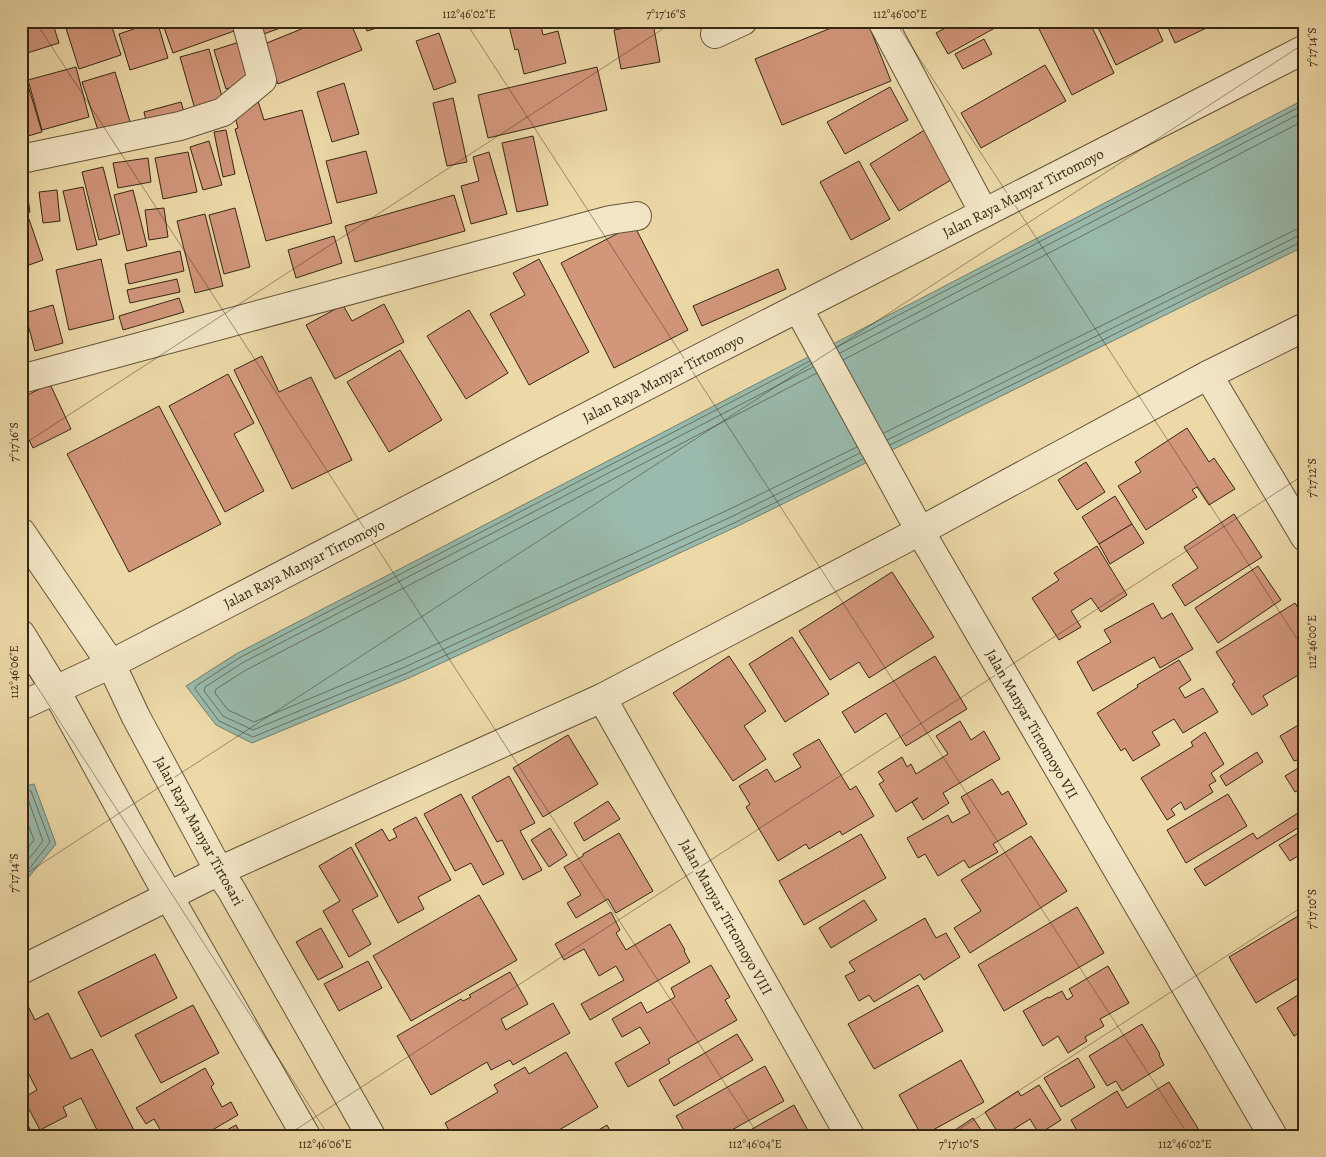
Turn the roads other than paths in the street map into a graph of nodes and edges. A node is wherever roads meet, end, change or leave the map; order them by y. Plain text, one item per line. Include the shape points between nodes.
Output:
1 (246, 21) edge
2 (743, 21) edge
3 (882, 21) edge
4 (715, 34) dead end
5 (1305, 49) edge
6 (21, 159) edge
7 (984, 213) junction
8 (637, 216) dead end
9 (798, 308) junction
10 (1305, 327) edge
11 (1208, 375) junction
12 (21, 379) edge
13 (21, 532) edge
14 (920, 532) junction
15 (1305, 537) edge
16 (21, 634) edge
17 (111, 664) junction
18 (56, 691) junction
19 (602, 698) junction
20 (21, 706) edge
21 (219, 871) junction
22 (169, 897) junction
23 (21, 970) edge
24 (306, 1136) edge
25 (371, 1136) edge
26 (850, 1136) edge
27 (1273, 1136) edge

1 - 6 street via 262,80 222,112 180,126
2 - 4 street
3 - 7 street
5 - 7 street, Jalan Raya Manyar Tirtomoyo
7 - 9 street, Jalan Raya Manyar Tirtomoyo
8 - 12 street
9 - 14 street, Jalan Manyar Tirtomoyo VII
9 - 17 street, Jalan Raya Manyar Tirtomoyo
10 - 11 street
11 - 14 street
11 - 15 street
13 - 17 street, Jalan Raya Manyar Tirtosari
14 - 19 street
14 - 27 street, Jalan Manyar Tirtomoyo VII
16 - 18 street
17 - 18 street, Jalan Raya Manyar Tirtomoyo
17 - 21 street, Jalan Raya Manyar Tirtosari
18 - 20 street, Jalan Raya Manyar Tirtomoyo
18 - 22 street
19 - 21 street
19 - 26 street, Jalan Manyar Tirtomoyo VIII
21 - 22 street
21 - 25 street, Jalan Raya Manyar Tirtosari
22 - 23 street
22 - 24 street

